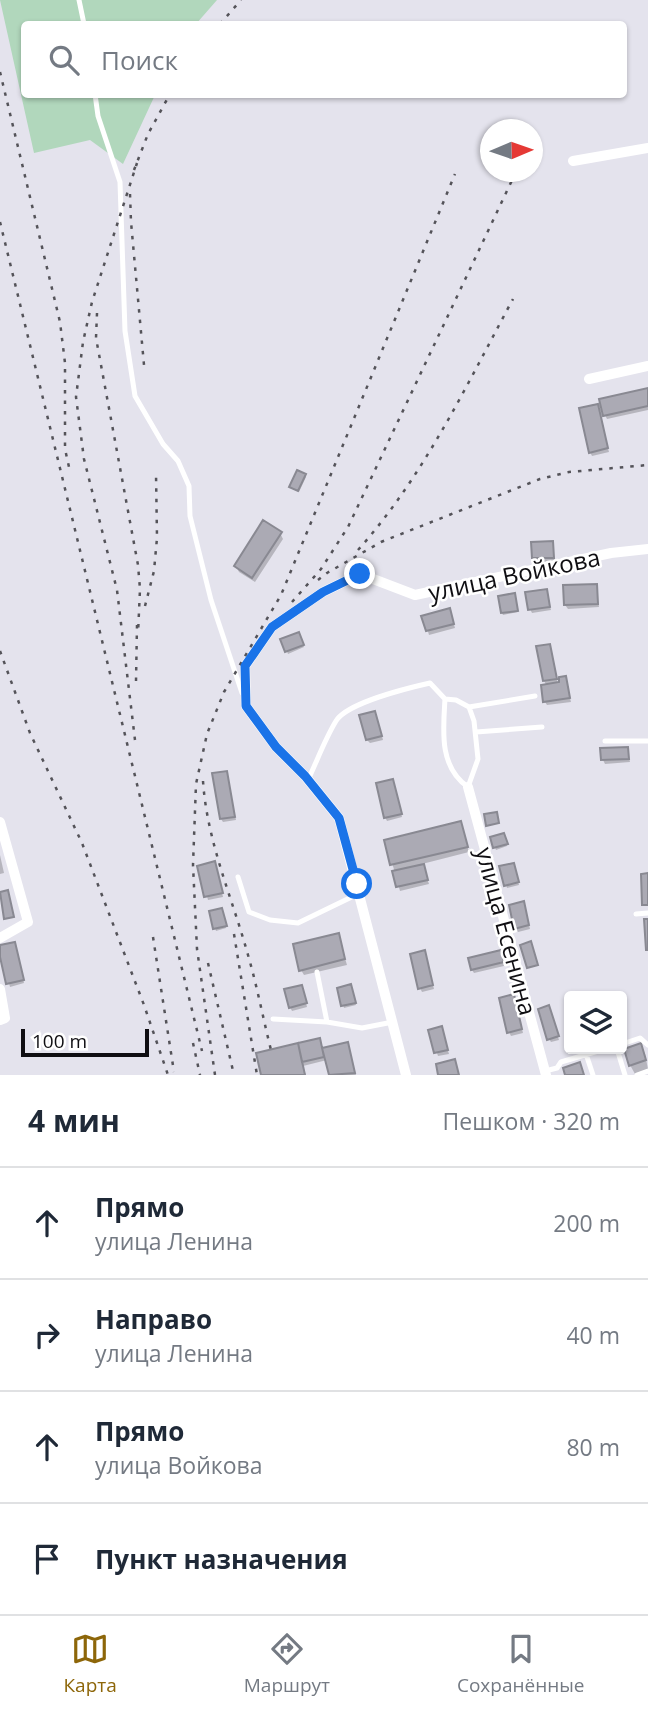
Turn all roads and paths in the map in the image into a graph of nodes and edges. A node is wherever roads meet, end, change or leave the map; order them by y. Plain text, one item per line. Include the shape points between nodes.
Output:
1 (79, 0) edge
2 (83, 21) edge
3 (96, 98) edge
4 (648, 148) edge
5 (573, 161) dead end
6 (648, 366) edge
7 (589, 379) dead end
8 (648, 549) edge
9 (535, 696) dead end
10 (445, 699) junction
11 (246, 706) junction
12 (469, 707) junction
13 (542, 727) dead end
14 (476, 732) junction
15 (605, 741) dead end
16 (648, 741) edge
17 (308, 780) junction
18 (468, 787) junction
19 (0, 822) edge
20 (238, 877) dead end
21 (360, 893) junction
22 (648, 913) edge
23 (636, 914) dead end
24 (0, 938) edge
25 (317, 972) dead end
26 (0, 989) edge
27 (273, 1019) dead end
28 (0, 1020) edge
29 (327, 1022) junction
30 (393, 1022) junction
31 (627, 1042) edge
32 (648, 1045) edge
33 (586, 1054) joint
34 (619, 1054) edge
35 (558, 1072) edge
36 (648, 1072) edge
37 (545, 1073) edge
38 (406, 1075) edge
39 (593, 1075) edge
40 (625, 1075) edge
41 (637, 1075) edge

1 - 2 lane
3 - 11 lane via 120,182 125,331 135,396 189,486 190,516 211,600
4 - 5 street
6 - 7 street
8 - 11 street, улица Войкова via 415,595 360,574 323,592 272,627 245,666
9 - 12 lane
10 - 12 lane
10 - 17 lane via 430,683 401,689 337,719
10 - 18 lane via 446,759 457,779
11 - 17 street
12 - 14 lane
13 - 14 lane
14 - 18 lane via 478,759
15 - 16 lane
17 - 21 street via 339,818
18 - 37 street, улица Есенина
19 - 24 street via 28,922
20 - 21 lane via 249,912 270,920 298,922
21 - 30 street
22 - 23 lane
25 - 29 lane
26 - 28 street via 5,1018
27 - 29 lane
29 - 30 lane via 362,1028
30 - 38 street
31 - 32 lane via 640,1038
33 - 35 lane via 561,1062
33 - 39 lane
34 - 40 lane
35 - 37 lane
36 - 41 lane

